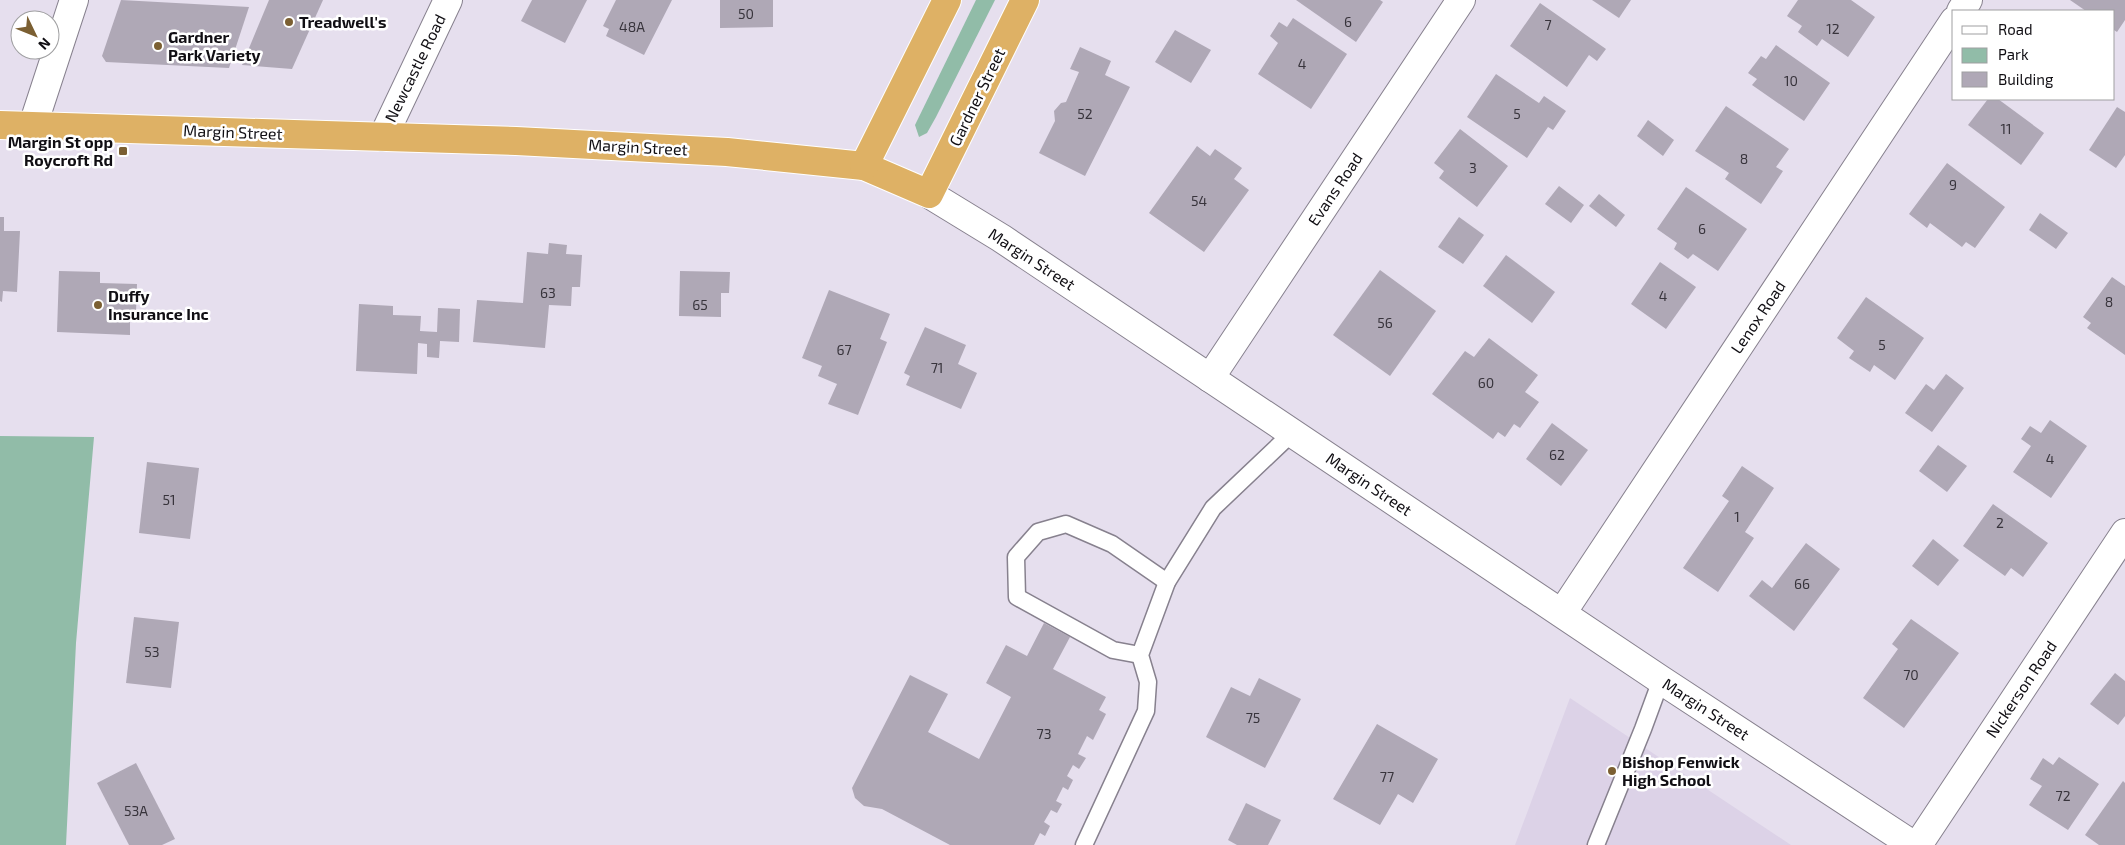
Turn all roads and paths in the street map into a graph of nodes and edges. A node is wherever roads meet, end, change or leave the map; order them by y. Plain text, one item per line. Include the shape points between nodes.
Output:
1 (74, 0) edge
2 (448, 0) edge
3 (947, 0) edge
4 (1025, 0) edge
5 (1461, 0) edge
6 (1952, 25) edge
7 (0, 125) edge
8 (34, 125) junction
9 (382, 137) junction
10 (864, 166) junction
11 (929, 194) junction
12 (1210, 378) junction
13 (1292, 433) junction
14 (2125, 533) edge
15 (1167, 582) junction
16 (1562, 613) junction
17 (1140, 655) junction
18 (1660, 680) junction
19 (1084, 845) edge
20 (1596, 845) edge
21 (1913, 845) edge
22 (1918, 845) edge

1 - 8 street
2 - 9 street, Newcastle Road
3 - 10 highway
4 - 11 highway, Gardner Street
5 - 12 street, Evans Road
6 - 16 street, Lenox Road
7 - 8 highway, Margin Street
8 - 9 highway, Margin Street
9 - 10 highway, Margin Street via 707,151
10 - 11 highway, Margin Street
11 - 12 street, Margin Street via 1001,238
12 - 13 street, Margin Street
13 - 15 lane via 1213,508
13 - 16 street, Margin Street
14 - 22 street, Nickerson Road
15 - 17 lane
15 - 17 lane via 1112,544 1066,524 1038,532 1016,558 1017,597 1113,650
16 - 18 street, Margin Street
17 - 19 lane via 1148,682 1146,711
18 - 20 lane
18 - 21 street, Margin Street

